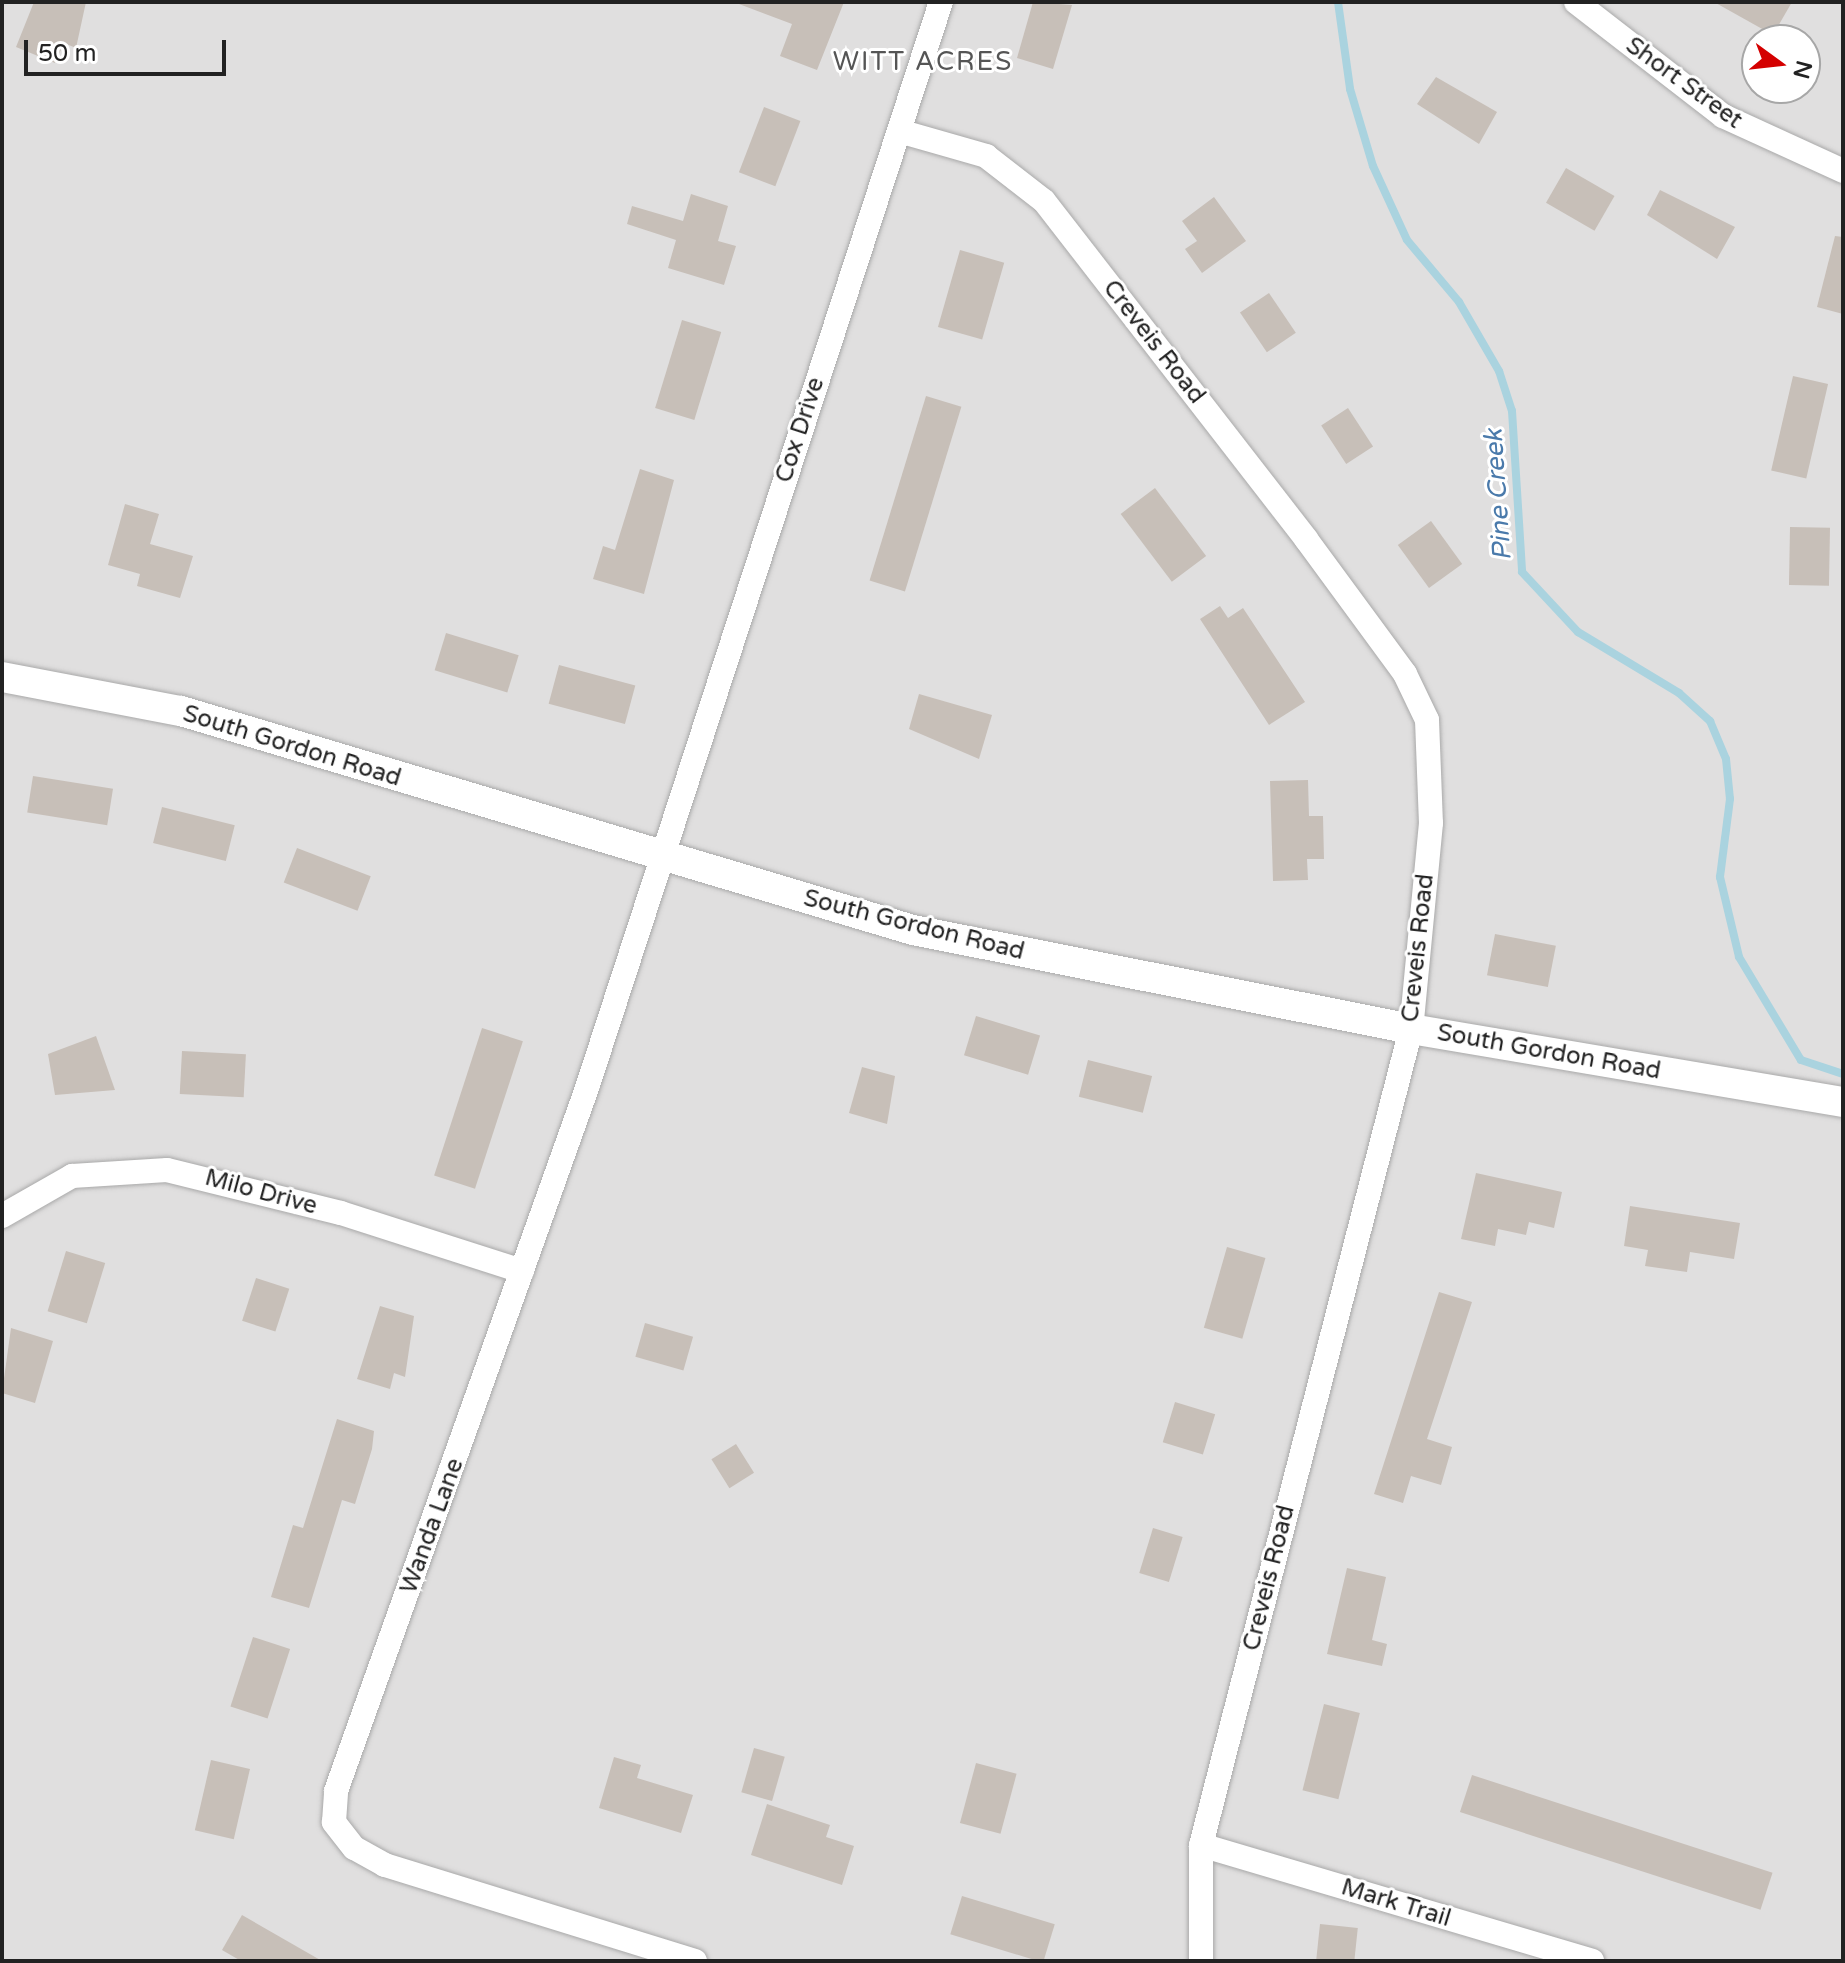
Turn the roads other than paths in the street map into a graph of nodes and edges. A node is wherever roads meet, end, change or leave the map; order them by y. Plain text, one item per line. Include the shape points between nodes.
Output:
1 (941, 2) edge
2 (1576, 2) edge
3 (899, 131) junction
4 (1843, 171) edge
5 (2, 677) edge
6 (658, 858) junction
7 (1411, 1029) junction
8 (1843, 1102) edge
9 (2, 1216) edge
10 (522, 1271) junction
11 (1201, 1845) junction
12 (695, 1961) edge
13 (1201, 1961) edge
14 (1592, 1961) edge

1 - 3 street, Cox Drive
2 - 4 street, Short Street via 1723,116
3 - 6 street, Cox Drive
3 - 7 street, Creveis Road via 986,156 1044,201 1405,674 1427,720 1431,823
5 - 6 street, South Gordon Road via 181,711
6 - 7 street, South Gordon Road via 913,930
6 - 10 street, Wanda Lane
7 - 8 street, South Gordon Road
7 - 11 street, Creveis Road
9 - 10 street, Milo Drive via 72,1176 167,1170 341,1213
10 - 12 street, Wanda Lane via 336,1791 334,1822 354,1848 385,1865
11 - 13 street, Creveis Road
11 - 14 street, Mark Trail

